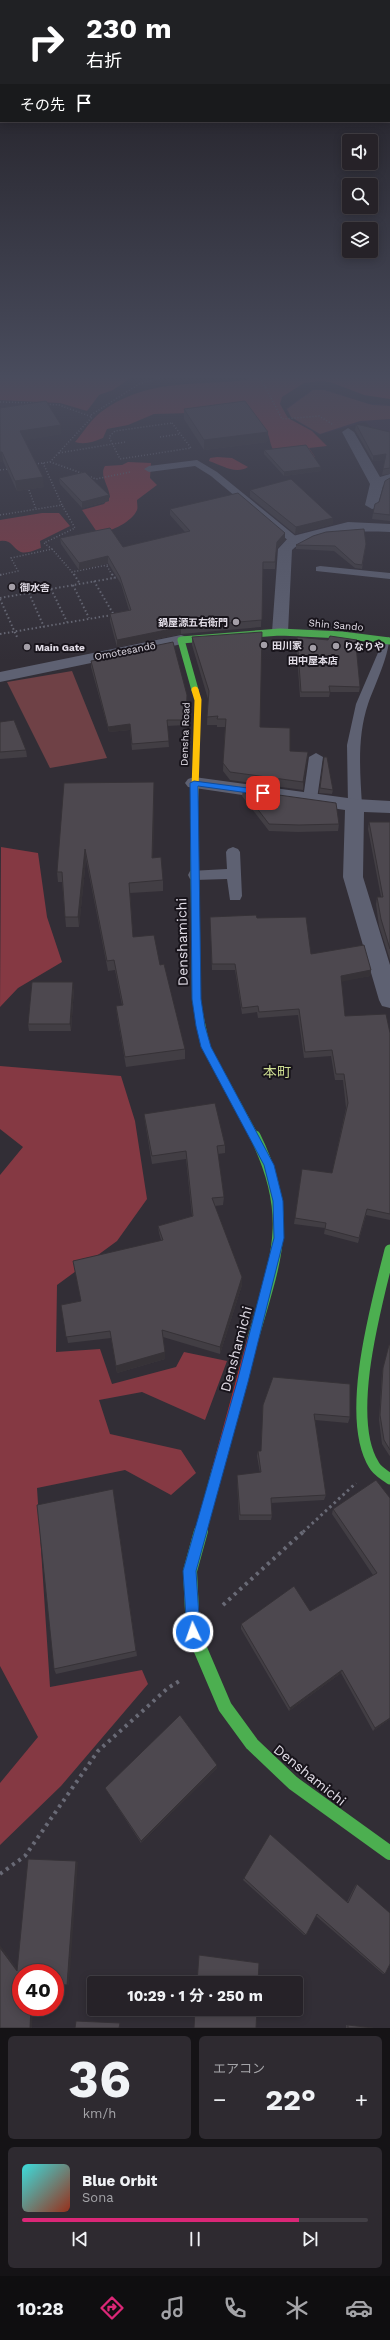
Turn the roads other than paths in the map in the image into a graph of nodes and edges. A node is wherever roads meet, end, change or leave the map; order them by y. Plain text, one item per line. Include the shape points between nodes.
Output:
1 (210, 472) edge
2 (370, 472) edge
3 (390, 478) edge
4 (377, 484) junction
5 (372, 505) dead end
6 (390, 528) edge
7 (294, 540) junction
8 (320, 569) dead end
9 (390, 576) edge
10 (280, 632) junction
11 (181, 640) junction
12 (390, 641) edge
13 (377, 669) junction
14 (390, 672) edge
15 (0, 677) edge
16 (316, 757) dead end
17 (194, 783) junction
18 (310, 799) junction
19 (355, 805) junction
20 (390, 807) edge
21 (233, 852) dead end
22 (234, 874) junction
23 (195, 875) junction
24 (235, 896) dead end
25 (390, 1000) edge
26 (390, 1250) edge
27 (390, 1479) edge
28 (390, 1853) edge

1 - 7 lane
2 - 4 street
3 - 4 street
4 - 5 street
6 - 7 street via 348,526
7 - 10 street via 285,549
8 - 9 lane
10 - 11 street, Shin Sando
10 - 12 street, Shin Sando via 342,635
11 - 15 street, Omotesandō
11 - 17 street, Densha Road via 198,700
12 - 13 lane
13 - 14 lane
13 - 19 lane via 362,704 354,745
16 - 18 lane
17 - 18 street
17 - 23 street, Denshamichi
18 - 19 street
19 - 20 street
19 - 25 street via 353,877
21 - 22 lane
22 - 23 lane
22 - 24 lane
23 - 28 street, Denshamichi via 196,999 200,1026 206,1047 269,1165 278,1201 279,1238 190,1571 193,1632 225,1707 252,1744 293,1783
26 - 27 street via 368,1348 363,1417 367,1448 374,1465

